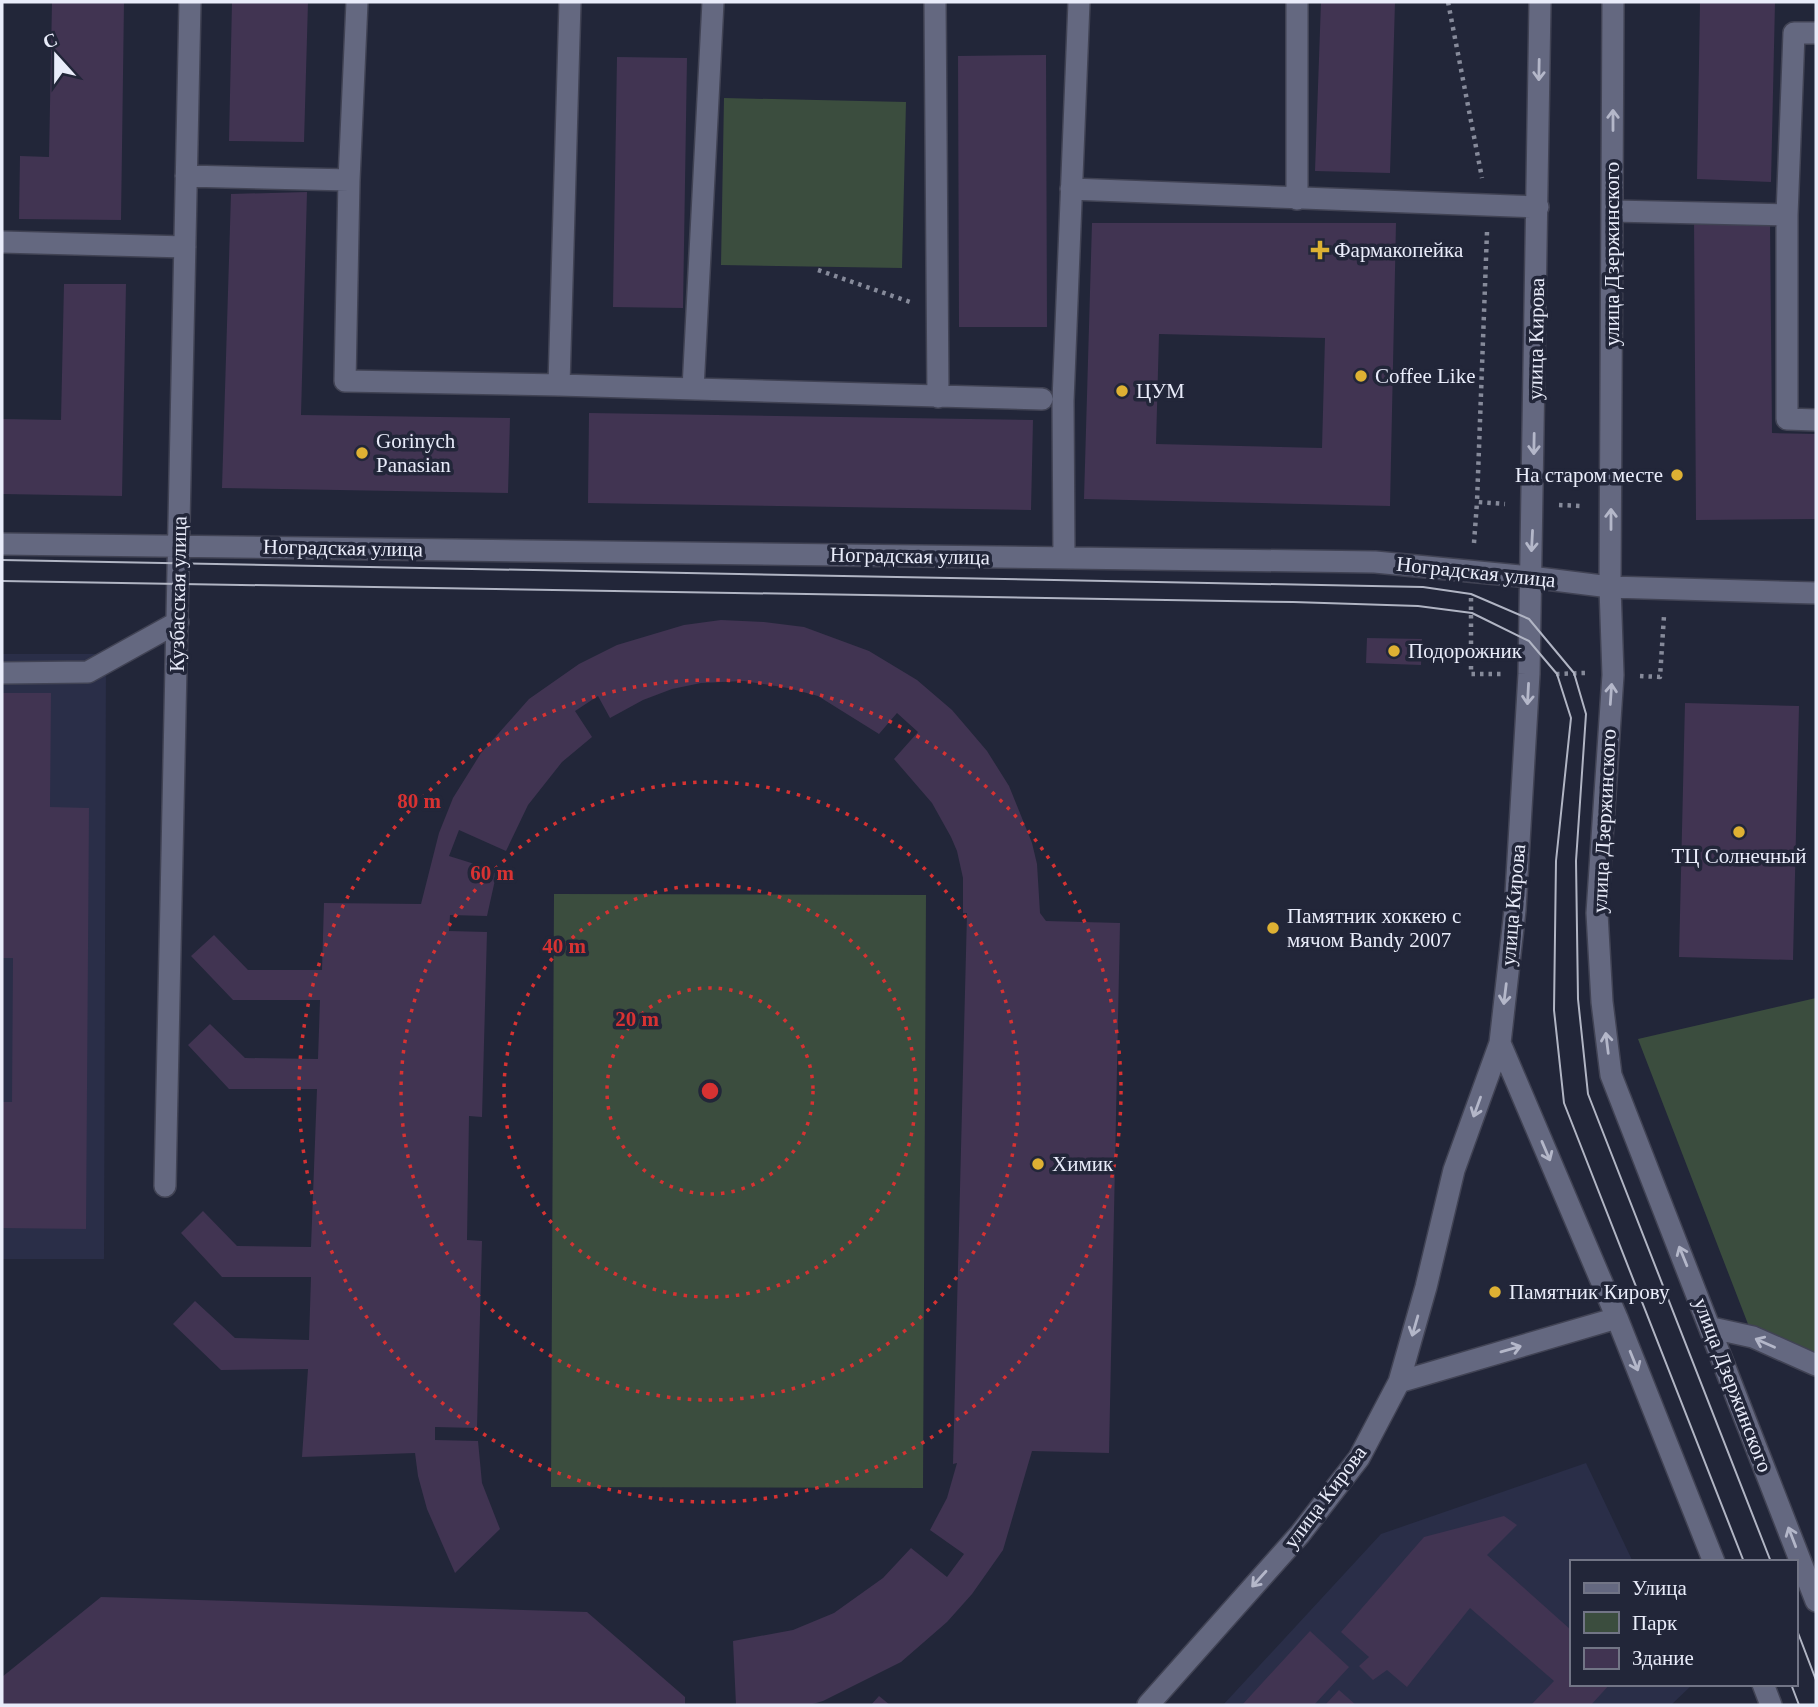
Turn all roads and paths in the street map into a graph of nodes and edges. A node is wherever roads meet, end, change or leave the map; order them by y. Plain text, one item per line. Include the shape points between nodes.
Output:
1 (190, 2) edge
2 (357, 2) edge
3 (570, 2) edge
4 (713, 2) edge
5 (935, 2) edge
6 (1079, 2) edge
7 (1297, 2) edge
8 (1448, 2) edge
9 (1540, 2) edge
10 (1613, 2) edge
11 (1816, 33) edge
12 (186, 176) junction
13 (349, 180) junction
14 (1072, 189) junction
15 (1297, 199) junction
16 (1488, 205) junction
17 (1538, 207) junction
18 (1613, 211) junction
19 (1787, 215) junction
20 (2, 242) edge
21 (185, 247) junction
22 (818, 270) dead end
23 (921, 306) dead end
24 (559, 385) junction
25 (694, 389) junction
26 (938, 397) junction
27 (1041, 398) dead end
28 (1816, 420) edge
29 (1533, 505) junction
30 (1611, 506) junction
31 (2, 544) edge
32 (179, 546) junction
33 (1064, 558) junction
34 (1530, 577) junction
35 (1611, 587) junction
36 (1665, 589) junction
37 (1816, 593) edge
38 (177, 622) junction
39 (2, 673) edge
40 (1660, 677) dead end
41 (1500, 1043) junction
42 (165, 1186) dead end
43 (1617, 1318) junction
44 (1712, 1328) junction
45 (1816, 1365) edge
46 (1399, 1382) junction
47 (1713, 1560) edge
48 (1816, 1601) edge
49 (1764, 1686) edge
50 (1148, 1705) edge
51 (1771, 1705) edge

1 - 12 street, Кузбасская улица
2 - 13 street
3 - 24 street
4 - 25 street
5 - 26 street
6 - 14 street
7 - 15 street
8 - 16 path
9 -> 17 street, улица Кирова
18 -> 10 street, улица Дзержинского
11 - 19 street via 1794,33
12 - 13 street
12 - 21 street, Кузбасская улица
13 - 24 street via 345,381
14 - 15 street
14 - 33 street via 1063,401
15 - 16 street
16 - 17 street
16 - 29 path via 1477,502
17 -> 29 street, улица Кирова
18 - 19 street
18 - 30 street, улица Дзержинского
19 - 28 street via 1787,419
20 - 21 street
21 - 32 street, Кузбасская улица
22 - 23 path
24 - 25 street
25 - 26 street
26 - 27 street
29 - 30 path
29 -> 34 street, улица Кирова
35 -> 30 street, улица Дзержинского
31 - 32 street, Ноградская улица
32 - 33 street, Ноградская улица
32 - 38 street, Кузбасская улица
33 - 34 street, Ноградская улица via 1376,562
34 - 35 street, Ноградская улица
34 -> 41 street, улица Кирова via 1515,910
35 - 36 street, Ноградская улица
44 -> 35 street, улица Дзержинского via 1611,1075 1597,913 1613,675
36 - 37 street, Ноградская улица
36 - 40 path
38 - 39 street via 88,672
38 - 42 street, Кузбасская улица
41 -> 43 street
41 -> 46 street, улица Кирова via 1454,1170
46 -> 43 street
43 -> 47 street
45 -> 44 street via 1753,1337
48 -> 44 street, улица Дзержинского
46 -> 50 street, улица Кирова via 1352,1468 1300,1534
49 - 51 street

